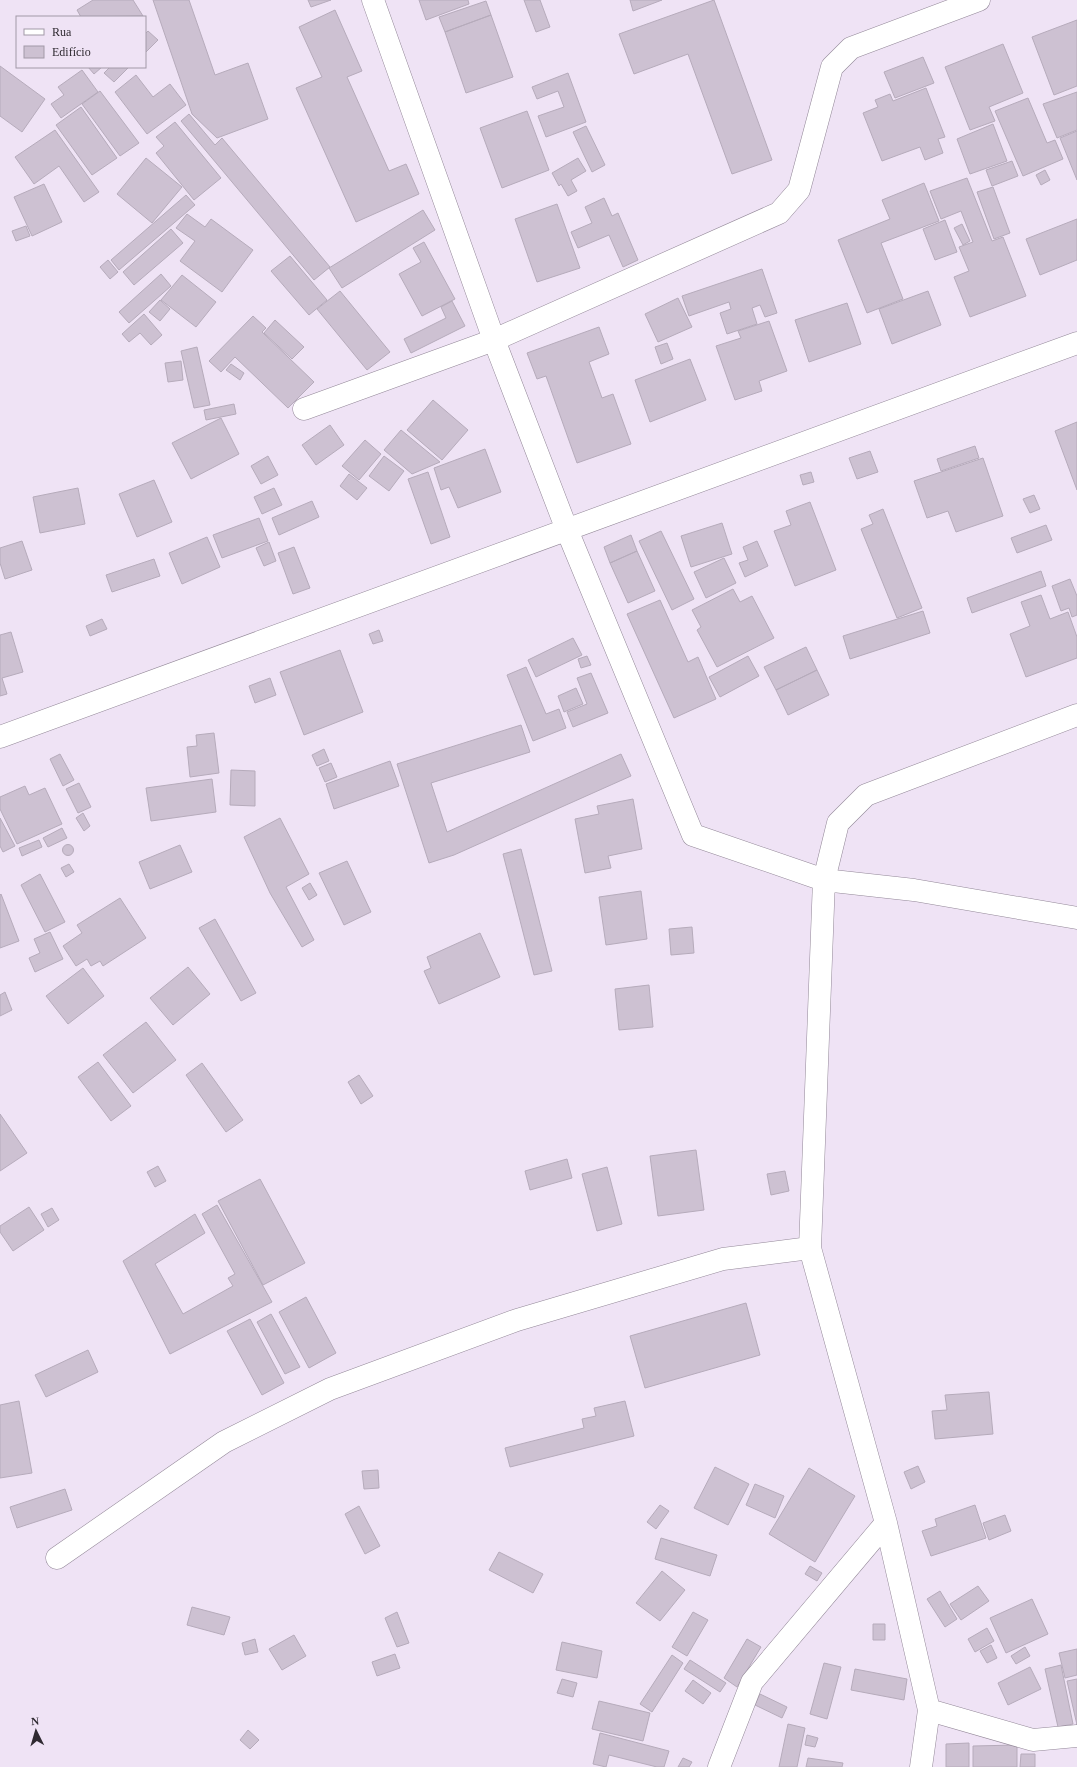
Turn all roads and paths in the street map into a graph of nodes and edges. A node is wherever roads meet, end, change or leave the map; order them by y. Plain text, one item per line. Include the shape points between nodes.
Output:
1 (373, 0) edge
2 (979, 0) edge
3 (494, 340) junction
4 (1077, 343) edge
5 (304, 409) dead end
6 (567, 530) junction
7 (1077, 715) edge
8 (0, 737) edge
9 (824, 880) junction
10 (1077, 918) edge
11 (810, 1248) junction
12 (886, 1523) junction
13 (57, 1558) dead end
14 (929, 1710) junction
15 (1077, 1736) edge
16 (719, 1767) edge
17 (921, 1767) edge

1 - 3 street
2 - 3 street via 851,48 832,67 799,190 779,213
3 - 5 street
3 - 6 street
4 - 6 street
6 - 8 street
6 - 9 street via 693,835
7 - 9 street via 866,795 838,823
9 - 10 street via 914,890
9 - 11 street
11 - 12 street
11 - 13 street via 716,1261 517,1320 330,1389 224,1442
12 - 14 street
12 - 16 street via 752,1682
14 - 15 street via 1033,1740
14 - 17 street

